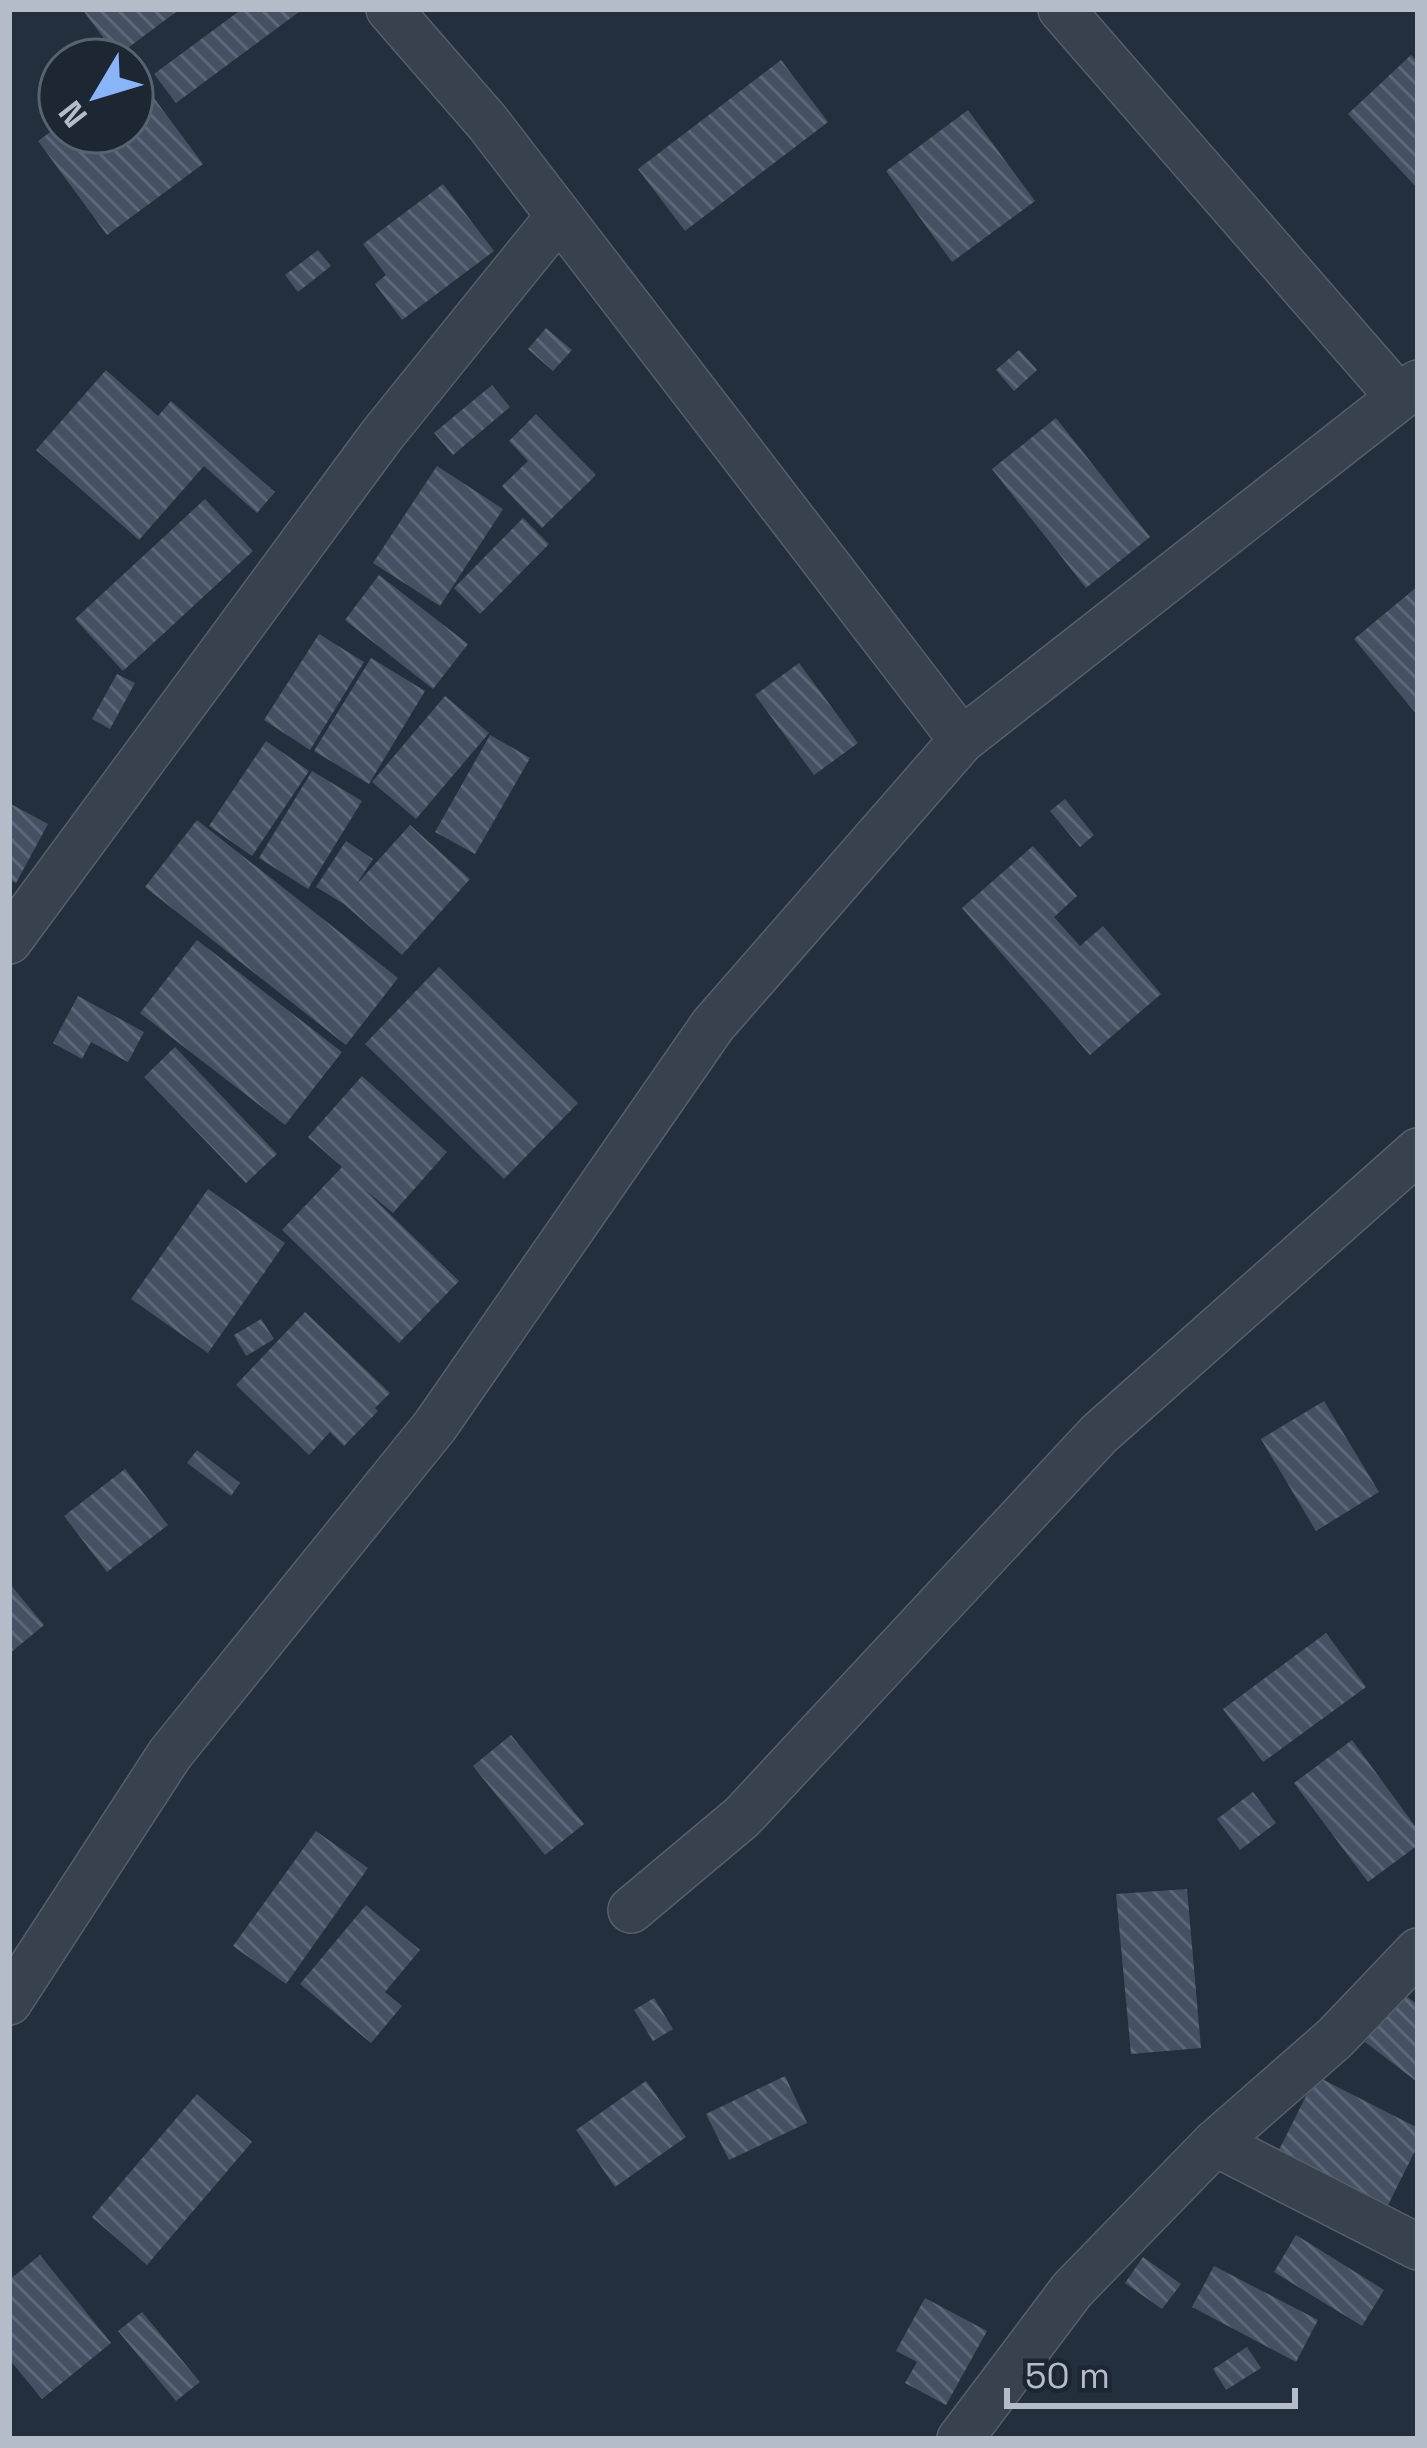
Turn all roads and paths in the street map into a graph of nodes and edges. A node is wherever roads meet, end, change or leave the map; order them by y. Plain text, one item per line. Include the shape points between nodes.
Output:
1 (389, 9) edge
2 (1060, 9) edge
3 (559, 216) junction
4 (1408, 390) edge
5 (962, 740) junction
6 (9, 941) edge
7 (1418, 1150) edge
8 (631, 1910) dead end
9 (1418, 1951) edge
10 (9, 2002) edge
11 (1215, 2143) junction
12 (1418, 2246) edge
13 (960, 2439) edge

1 - 3 street
2 - 4 street
3 - 5 street
3 - 6 street via 382,435
4 - 5 street
5 - 10 street via 713,1025 435,1426 170,1754
7 - 8 street via 1100,1434 742,1817
9 - 11 street via 1336,2038
11 - 12 street
11 - 13 street via 1072,2290

